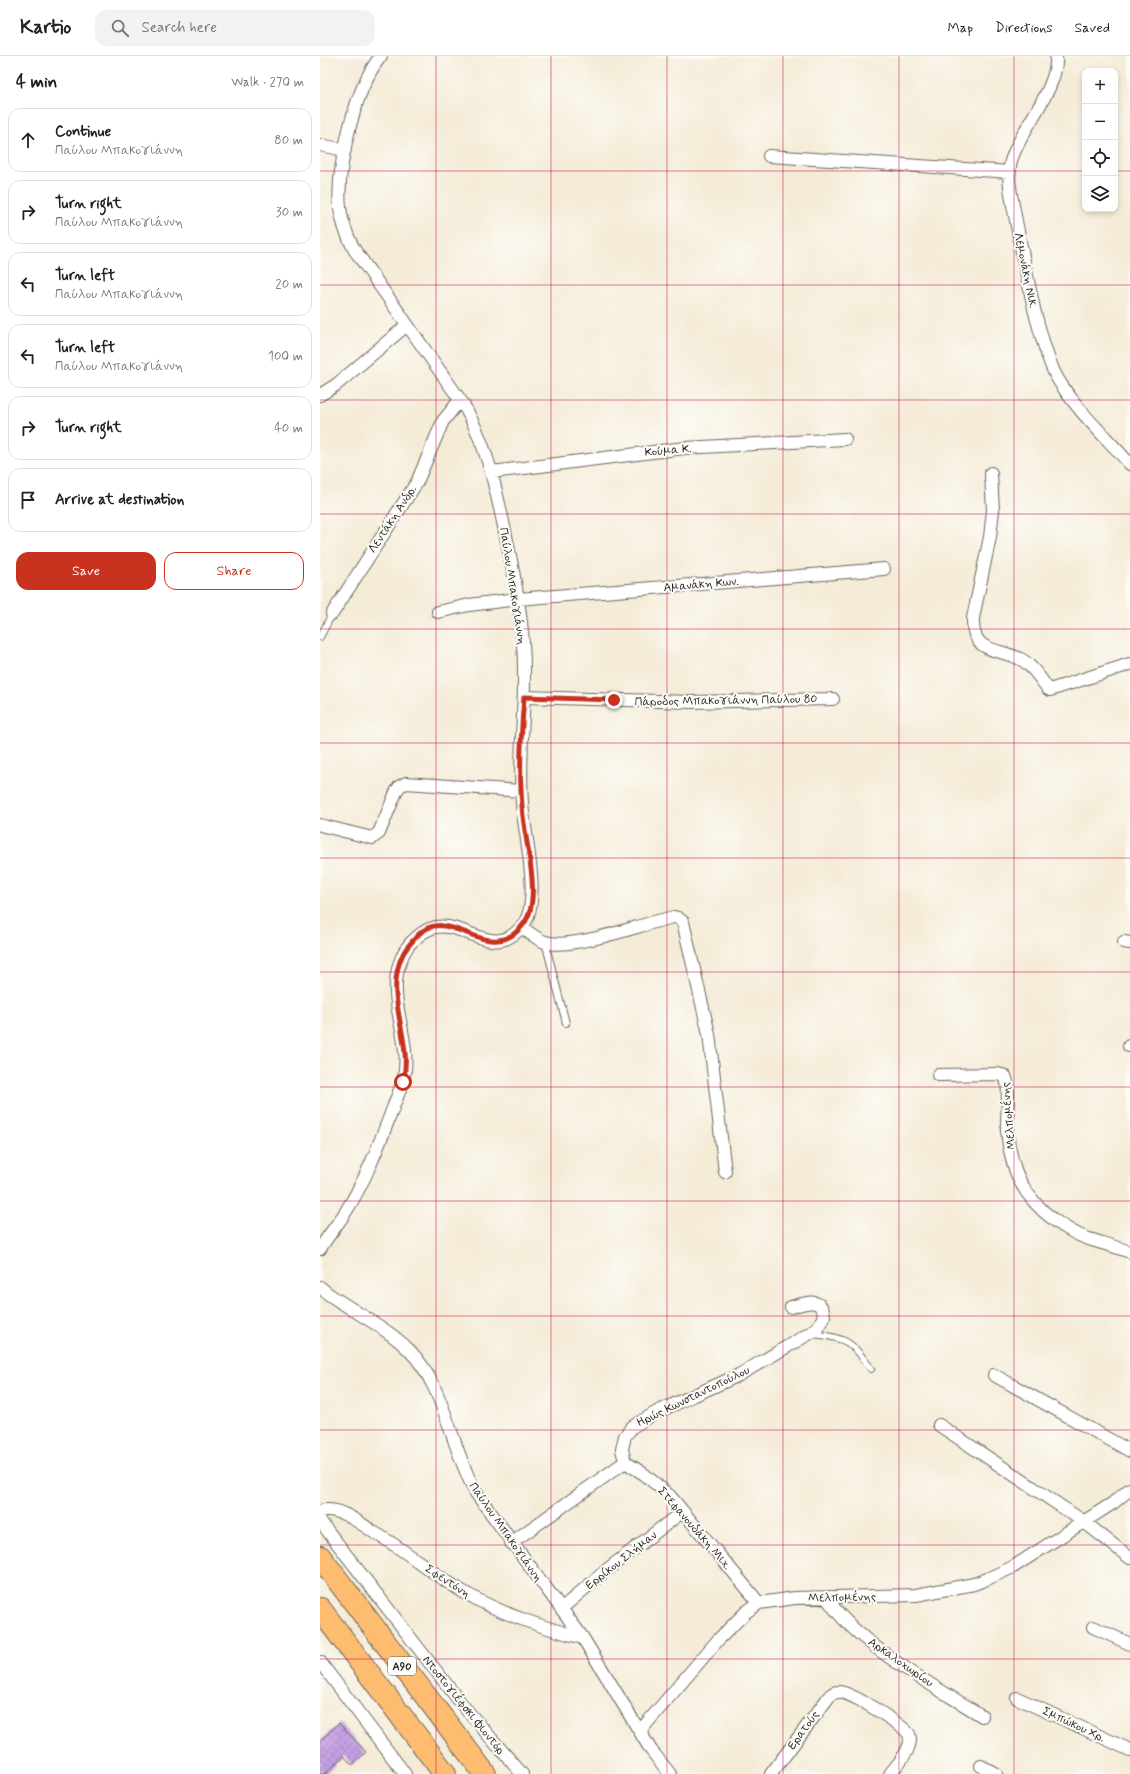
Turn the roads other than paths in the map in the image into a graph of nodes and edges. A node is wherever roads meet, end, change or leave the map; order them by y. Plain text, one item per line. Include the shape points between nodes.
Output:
1 (381, 56) edge
2 (1056, 56) edge
3 (320, 145) edge
4 (345, 150) junction
5 (769, 156) dead end
6 (1010, 172) junction
7 (407, 324) junction
8 (320, 395) edge
9 (460, 400) junction
10 (846, 439) dead end
11 (1130, 464) edge
12 (492, 472) junction
13 (992, 473) dead end
14 (884, 569) dead end
15 (518, 599) junction
16 (438, 612) dead end
17 (332, 614) joint
18 (320, 637) edge
19 (1130, 664) edge
20 (524, 697) junction
21 (833, 698) dead end
22 (521, 791) junction
23 (320, 825) edge
24 (521, 927) junction
25 (545, 942) junction
26 (566, 1023) dead end
27 (938, 1075) dead end
28 (725, 1172) dead end
29 (320, 1249) edge
30 (1130, 1252) edge
31 (320, 1287) edge
32 (791, 1307) dead end
33 (808, 1334) junction
34 (871, 1369) dead end
35 (994, 1375) dead end
36 (939, 1425) dead end
37 (1130, 1451) edge
38 (625, 1462) junction
39 (1130, 1489) edge
40 (320, 1511) edge
41 (682, 1512) junction
42 (320, 1521) edge
43 (1083, 1521) junction
44 (511, 1543) junction
45 (320, 1557) edge
46 (1130, 1558) edge
47 (827, 1598) junction
48 (759, 1603) junction
49 (320, 1609) edge
50 (561, 1609) junction
51 (1093, 1627) dead end
52 (583, 1638) junction
53 (1130, 1644) edge
54 (320, 1662) edge
55 (1017, 1698) dead end
56 (982, 1716) dead end
57 (640, 1731) junction
58 (1130, 1750) edge
59 (431, 1764) edge
60 (981, 1766) dead end
61 (405, 1774) edge
62 (445, 1774) edge
63 (485, 1774) edge
64 (522, 1774) edge
65 (670, 1774) edge
66 (772, 1774) edge
67 (890, 1774) edge
68 (996, 1774) edge

1 - 4 street, Παύλου Μπακογιάννη via 361,91
2 - 6 street, Λεμονάκη Νικ. via 1054,74 1015,151
3 - 4 street
4 - 7 street, Παύλου Μπακογιάννη via 339,199 344,229 366,268
5 - 6 street
6 - 11 street, Λεμονάκη Νικ. via 1023,262 1051,366 1078,407
7 - 8 street via 336,385
7 - 9 street, Παύλου Μπακογιάννη
9 - 12 street, Παύλου Μπακογιάννη via 483,442
9 - 17 street, Λεντάκη Ανδρ. via 443,421 417,482
10 - 12 street, Κούμα Κ. via 684,448
12 - 15 street, Παύλου Μπακογιάννη
13 - 19 street via 991,532 973,618 978,642 1030,665 1050,690
14 - 15 street, Αμανάκη Κων.
15 - 16 street, Αμανάκη Κων.
15 - 20 street, Παύλου Μπακογιάννη via 524,645
17 - 18 lane, Λεντάκη Ανδρ.
20 - 21 street, Πάροδος Μπακογιάννη Παύλου 80 via 691,702
20 - 22 street, Παύλου Μπακογιάννη
22 - 23 street via 406,783 394,793 379,833 372,838
22 - 24 street, Παύλου Μπακογιάννη via 531,898 528,917
24 - 25 street
24 - 29 street via 506,938 494,940 483,939 445,925 435,925 421,932 404,952 398,968 396,989 396,1006 405,1056 403,1082 357,1192
25 - 26 lane
25 - 28 street via 563,943 598,937 674,917 683,922 708,1034
27 - 30 street, Μελπομένης via 1005,1076 1008,1141 1016,1174 1026,1193 1039,1208 1072,1231
31 - 44 street, Παύλου Μπακογιάννη via 390,1334 417,1359 441,1407 470,1484
32 - 33 street, Ηρώς Κωνσταντοπούλου via 816,1302 823,1309 821,1322
33 - 34 lane via 839,1338 848,1342
33 - 38 street, Ηρώς Κωνσταντοπούλου via 739,1375 657,1412 632,1427 625,1436 622,1449
35 - 37 street
36 - 43 street
38 - 41 street, Στεφανουδάκη Μιχ. via 655,1482
38 - 44 street
39 - 43 street, Μελπομένης via 1113,1503
40 - 52 street, Σφεντόνη via 336,1511 358,1522 466,1594 501,1612 534,1625
41 - 48 street, Στεφανουδάκη Μιχ.
41 - 50 street, Ερρίκου Σλήμαν
42 - 64 street, Ντοστογιέφσκι Φιοντόρ via 464,1707
43 - 46 street
43 - 47 street, Μελπομένης via 1013,1566 974,1584 916,1595
44 - 50 street, Παύλου Μπακογιάννη
45 - 63 highway, Α90
47 - 48 street, Μελπομένης via 779,1599
47 - 56 street, Αρκαλοχωρίου via 839,1614 882,1651
48 - 57 street, Μελπομένης via 746,1612 718,1640
49 - 59 highway, Α90
50 - 52 street, Παύλου Μπακογιάννη
51 - 53 street
52 - 57 street, Παύλου Μπακογιάννη
54 - 61 street
55 - 58 street, Σμπώκου Χρ.
57 - 65 street, Παύλου Μπακογιάννη
59 - 62 highway, Α90
60 - 68 street
66 - 67 street, Ερατούς via 828,1698 834,1692 839,1692 856,1697 903,1729 910,1737 909,1747

